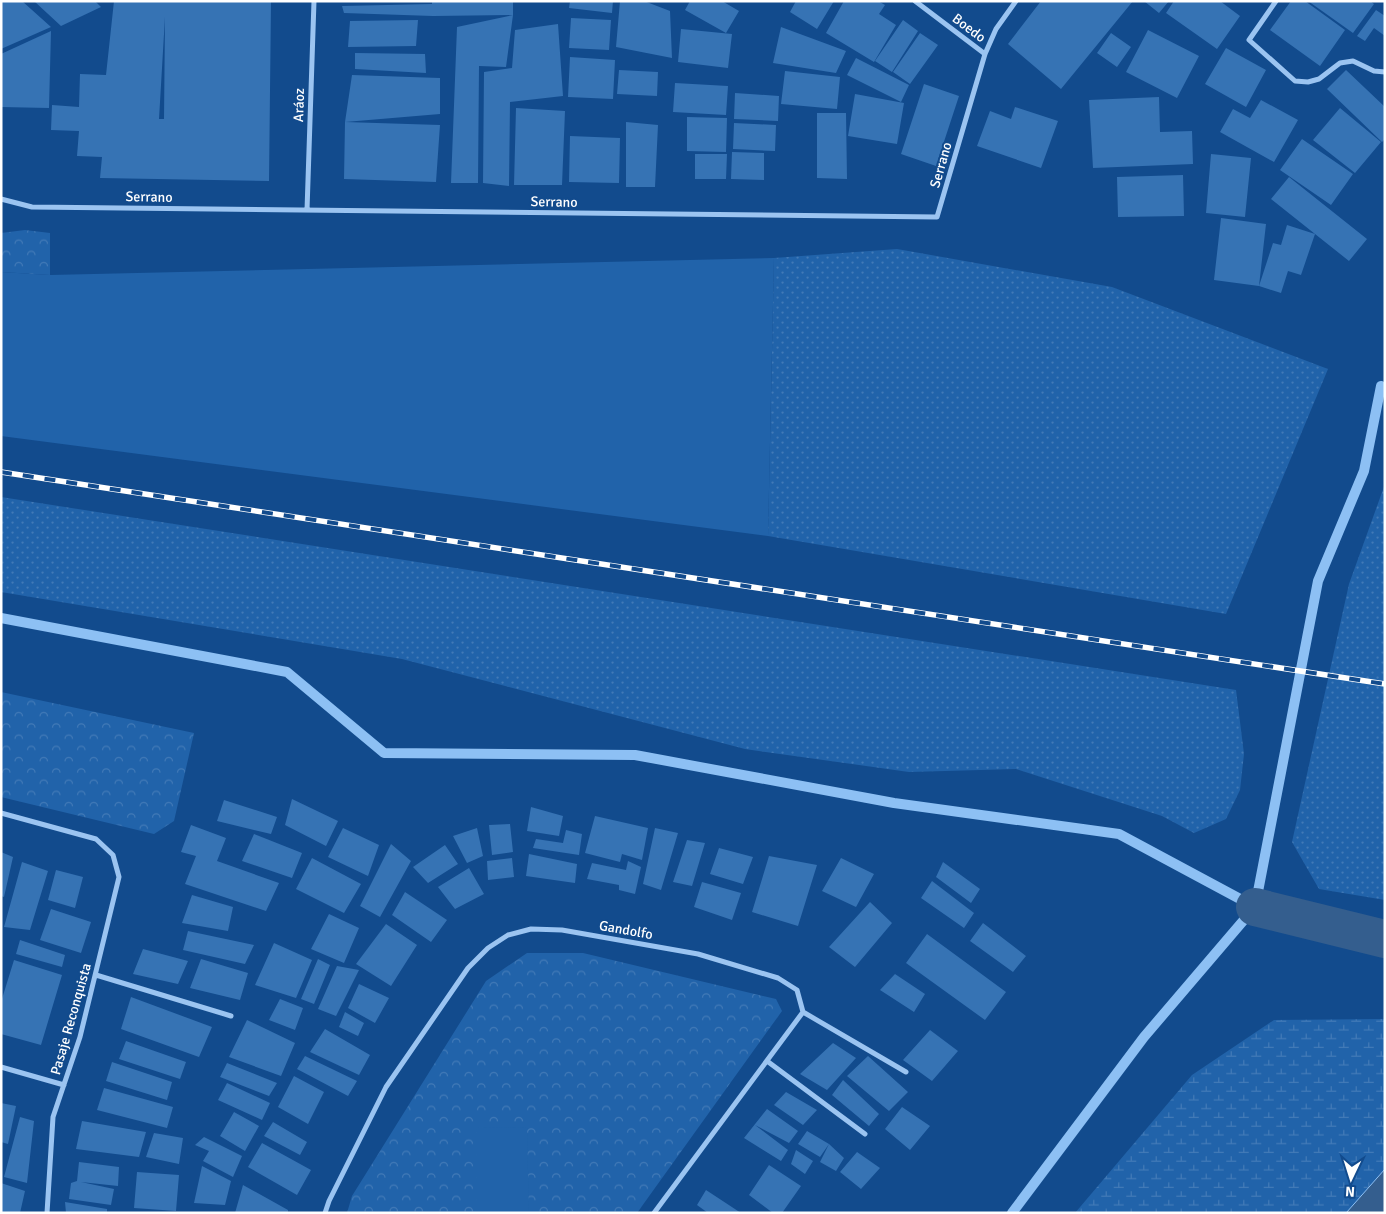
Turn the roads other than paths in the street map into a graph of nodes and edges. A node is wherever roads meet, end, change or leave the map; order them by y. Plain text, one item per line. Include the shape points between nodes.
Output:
1 (314, 1) edge
2 (915, 1) edge
3 (1016, 1) edge
4 (1276, 1) edge
5 (985, 54) junction
6 (1385, 72) edge
7 (1, 199) edge
8 (307, 210) junction
9 (1, 813) edge
10 (96, 975) junction
11 (803, 1012) junction
12 (231, 1016) dead end
13 (767, 1061) junction
14 (1, 1068) edge
15 (906, 1072) dead end
16 (64, 1085) junction
17 (865, 1134) dead end
18 (47, 1213) edge
19 (325, 1213) edge
20 (654, 1213) edge

1 - 8 street, Aráoz
2 - 5 street, Boedo
3 - 5 street via 996,29
4 - 6 street via 1249,40 1295,81 1319,79 1340,63 1353,60 1374,71
5 - 8 street, Serrano via 937,217
7 - 8 street, Serrano via 32,207
9 - 10 street, Pasaje Reconquista via 96,839 113,855 119,877
10 - 12 street
10 - 16 street, Pasaje Reconquista
11 - 13 street
11 - 15 street
11 - 19 street, Gandolfo via 797,990 778,978 698,954 562,930 531,929 508,935 488,948 468,968 386,1087
13 - 17 street
13 - 20 street
14 - 16 street
16 - 18 street, Pasaje Reconquista via 53,1117

